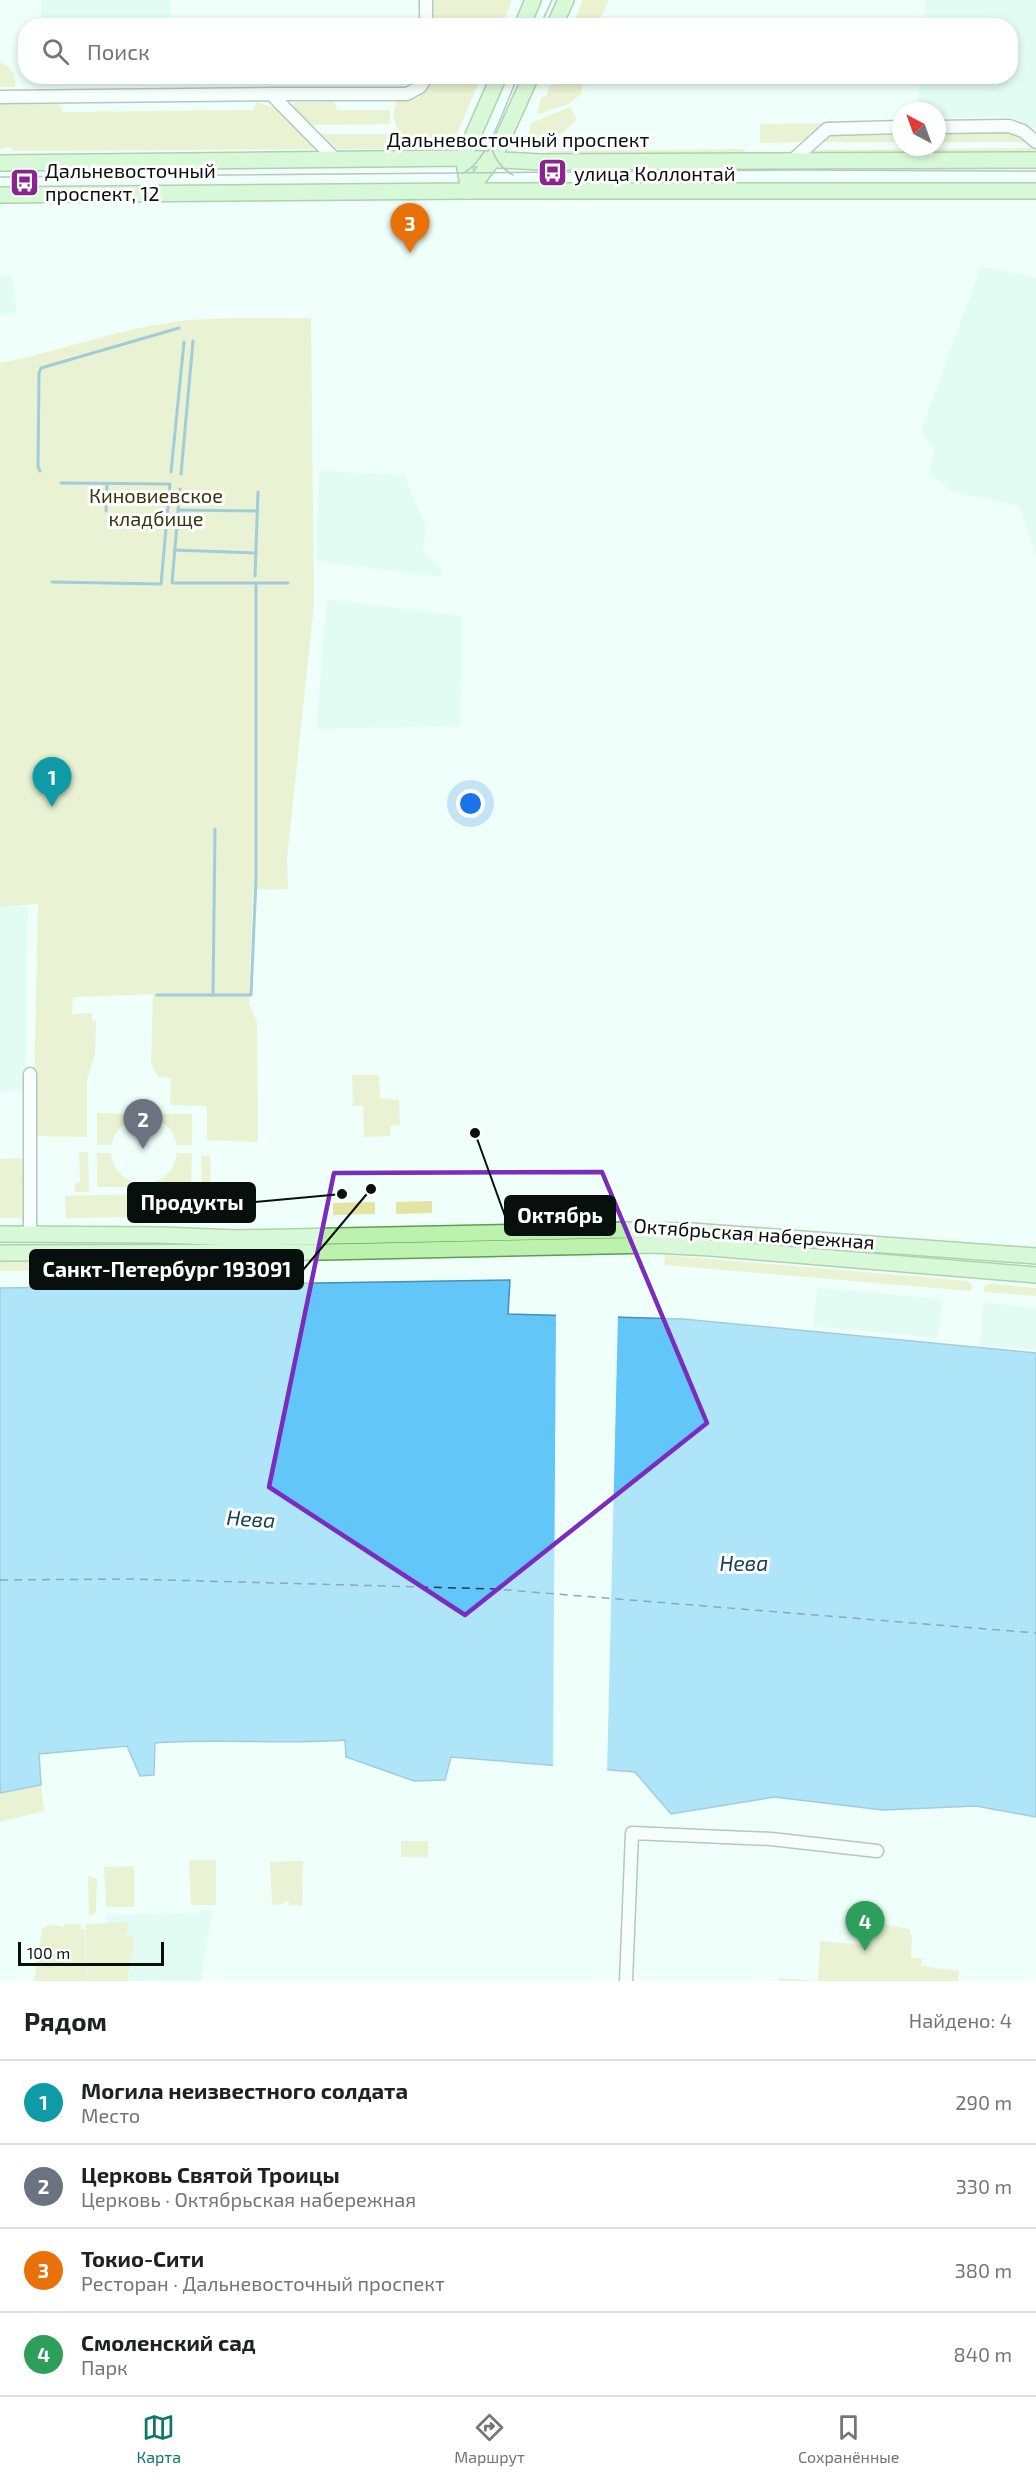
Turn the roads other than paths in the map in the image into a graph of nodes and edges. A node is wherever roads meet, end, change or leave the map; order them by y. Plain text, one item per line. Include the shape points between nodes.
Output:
1 (426, 0) edge
2 (533, 0) edge
3 (566, 0) edge
4 (426, 18) edge
5 (525, 18) edge
6 (558, 18) edge
7 (420, 84) edge
8 (495, 84) edge
9 (527, 84) edge
10 (270, 94) junction
11 (0, 97) edge
12 (892, 127) edge
13 (946, 127) edge
14 (1036, 142) edge
15 (463, 158) junction
16 (494, 158) junction
17 (335, 159) junction
18 (793, 160) junction
19 (1036, 160) edge
20 (0, 162) edge
21 (469, 191) junction
22 (1036, 191) edge
23 (0, 195) edge
24 (30, 1074) dead end
25 (0, 1234) edge
26 (30, 1234) junction
27 (0, 1252) edge
28 (1036, 1256) edge
29 (1036, 1275) edge
30 (877, 1851) dead end
31 (626, 1981) edge

1 - 4 street
2 - 5 main road
3 - 6 main road
7 - 10 street via 414,92 391,95
8 - 15 main road
9 - 16 main road
10 - 11 street
10 - 17 street
12 - 18 street via 827,129
13 - 14 street via 1009,126
15 - 16 main road, Дальневосточный проспект
15 - 17 main road, Дальневосточный проспект
15 - 21 main road
16 - 18 main road, Дальневосточный проспект via 540,162
16 - 21 main road
17 - 20 main road, Дальневосточный проспект
18 - 19 main road, Дальневосточный проспект
21 - 22 main road
21 - 23 main road
24 - 26 street
25 - 26 main road, Октябрьская набережная
26 - 28 main road, Октябрьская набережная via 237,1238 693,1231
27 - 29 main road, Октябрьская набережная via 325,1252 654,1245
30 - 31 street via 771,1839 632,1833

